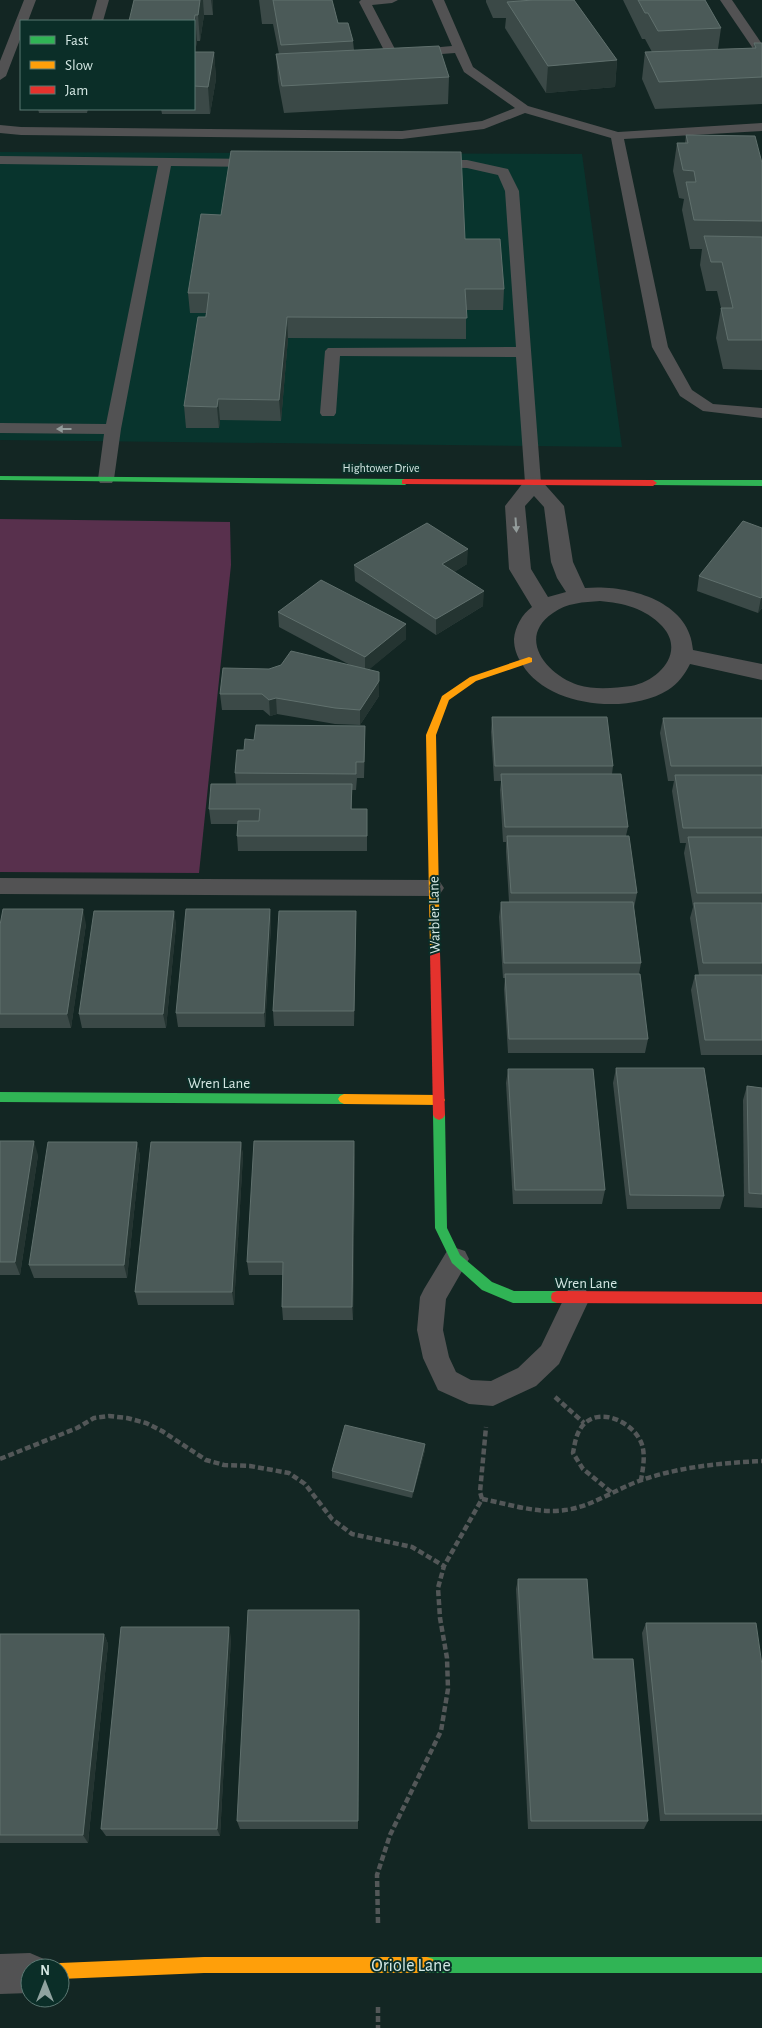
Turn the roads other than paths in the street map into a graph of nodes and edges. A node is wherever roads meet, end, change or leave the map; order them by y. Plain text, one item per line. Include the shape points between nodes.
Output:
1 (30, 0) edge
2 (103, 0) edge
3 (392, 0) edge
4 (438, 0) edge
5 (726, 0) edge
6 (23, 20) edge
7 (98, 20) edge
8 (20, 27) edge
9 (762, 48) edge
10 (459, 50) junction
11 (6, 62) junction
12 (20, 62) edge
13 (0, 76) edge
14 (524, 109) junction
15 (762, 127) edge
16 (0, 129) edge
17 (617, 136) junction
18 (0, 160) edge
19 (165, 162) junction
20 (273, 163) edge
21 (418, 164) edge
22 (524, 352) junction
23 (328, 413) dead end
24 (762, 413) edge
25 (0, 428) edge
26 (113, 429) junction
27 (0, 478) edge
28 (106, 479) junction
29 (762, 482) edge
30 (533, 483) junction
31 (579, 596) junction
32 (544, 608) junction
33 (683, 655) junction
34 (529, 660) junction
35 (762, 672) edge
36 (0, 886) edge
37 (433, 888) junction
38 (0, 1097) edge
39 (439, 1100) junction
40 (441, 1228) joint
41 (456, 1259) junction
42 (577, 1298) junction
43 (762, 1298) edge
44 (762, 1966) edge
45 (70, 1972) edge
46 (20, 1973) edge
47 (0, 1974) edge

1 - 6 lane
2 - 7 lane
3 - 10 lane via 365,2 392,55
4 - 10 lane
5 - 9 lane via 758,47
8 - 11 lane
10 - 14 lane via 468,69
11 - 12 lane
11 - 13 lane
14 - 16 lane via 484,125 402,135 21,132
14 - 17 lane
15 - 17 lane
17 - 24 lane via 660,347 686,393 709,408
18 - 19 lane
19 - 20 lane
19 - 26 lane
21 - 22 lane via 467,164 503,172 512,191
22 - 23 lane via 332,351
22 - 30 lane
26 -> 25 lane
26 - 28 lane
27 - 28 street, Hightower Drive
28 - 30 street, Hightower Drive
29 - 30 street, Hightower Drive
30 - 31 street via 554,506 562,562
30 -> 32 street via 515,506 518,551 520,569
31 - 32 street
31 - 33 street via 600,594 627,598 651,607 670,620 681,637
32 - 34 street via 529,623 526,632 524,641
33 - 34 street via 675,673 656,687 629,695 599,696 570,690 545,677
33 - 35 street
34 - 37 street, Warbler Lane via 473,679 445,698 431,735
36 - 37 lane
37 - 39 street, Warbler Lane
38 - 39 street, Wren Lane
39 - 40 street, Warbler Lane
40 - 41 street, Wren Lane
41 - 42 street, Wren Lane via 487,1286 513,1298
41 - 42 lane via 433,1297 430,1330 436,1358 448,1381 469,1392 494,1394 527,1377 550,1355
42 - 43 street, Wren Lane
44 - 45 street, Oriole Lane via 204,1966
46 - 47 street

